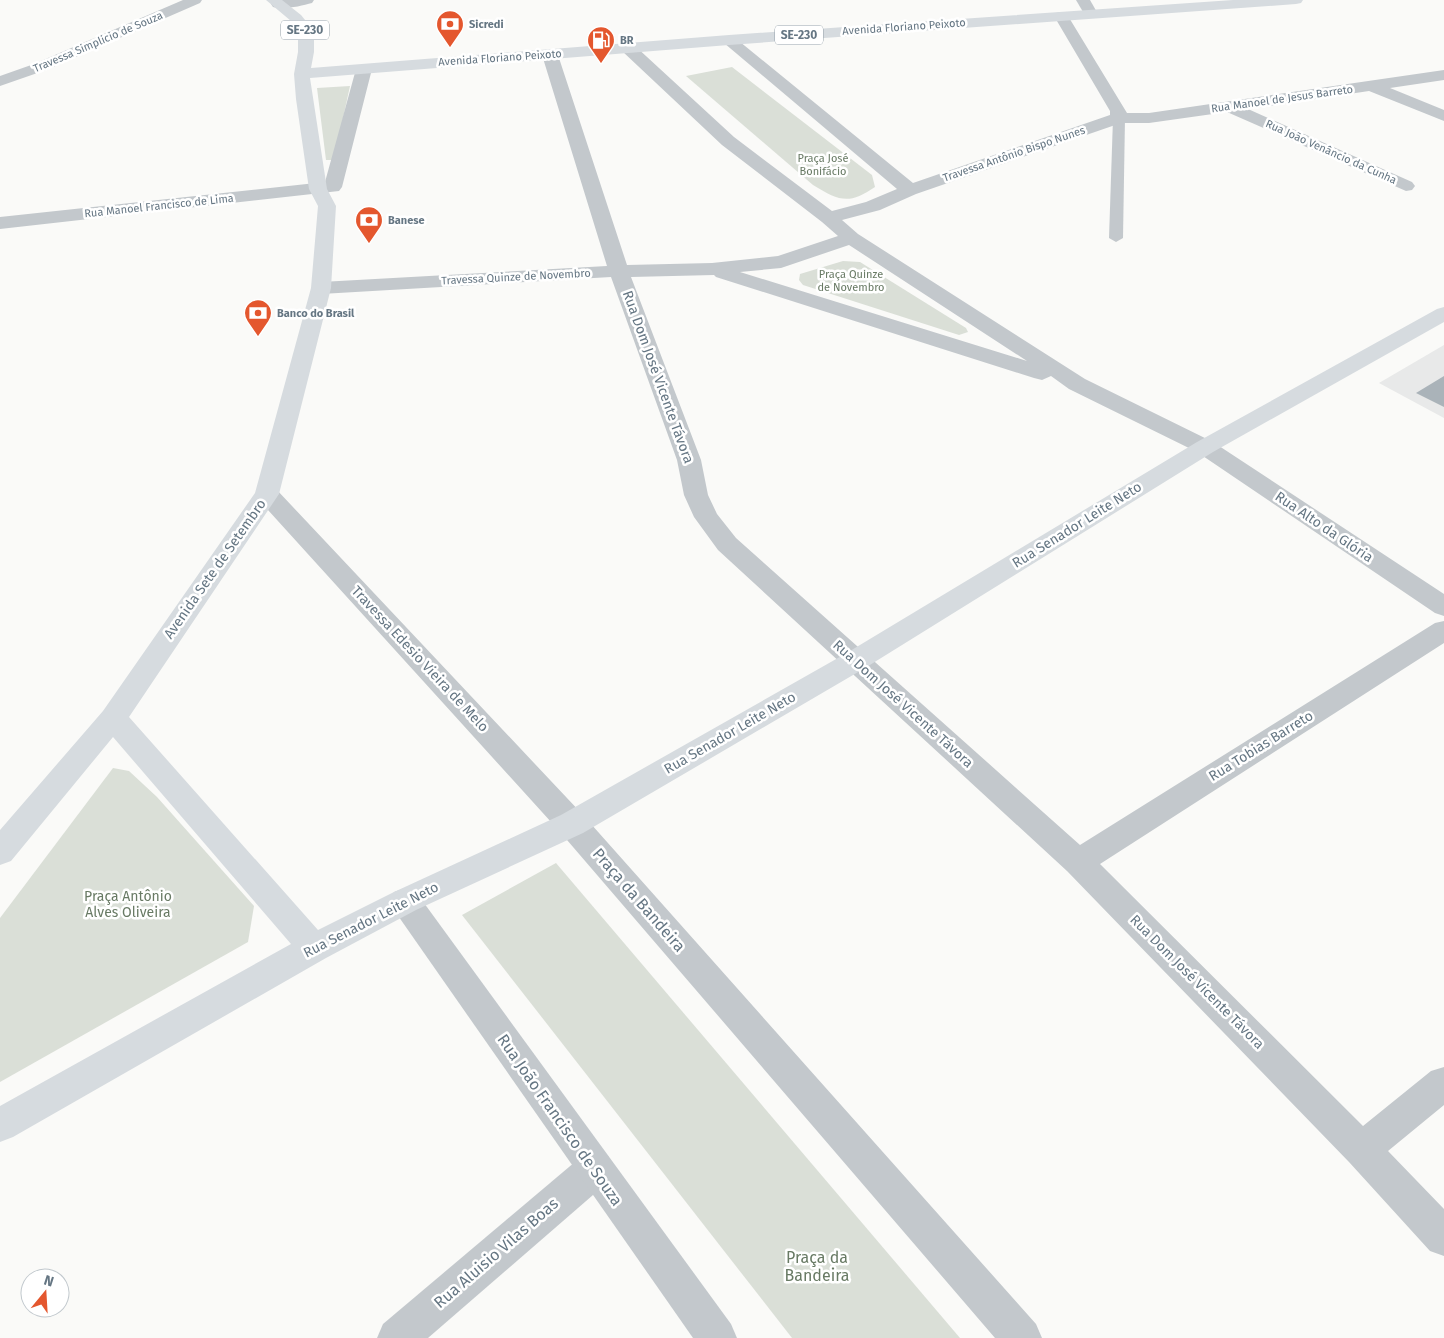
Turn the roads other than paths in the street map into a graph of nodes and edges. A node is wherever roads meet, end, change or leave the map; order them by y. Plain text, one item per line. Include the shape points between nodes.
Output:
1 (195, 0) edge
2 (307, 0) edge
3 (1083, 0) edge
4 (1296, 0) edge
5 (276, 2) edge
6 (1091, 14) junction
7 (1061, 16) junction
8 (729, 40) junction
9 (628, 48) junction
10 (550, 54) junction
11 (364, 69) junction
12 (302, 74) junction
13 (1444, 75) edge
14 (0, 81) edge
15 (1372, 86) junction
16 (1228, 106) junction
17 (1444, 116) edge
18 (1119, 118) junction
19 (1406, 186) dead end
20 (910, 190) junction
21 (326, 194) junction
22 (829, 218) junction
23 (0, 223) edge
24 (851, 238) junction
25 (1116, 238) dead end
26 (712, 269) junction
27 (619, 271) junction
28 (321, 288) junction
29 (1444, 313) edge
30 (1077, 384) junction
31 (1205, 447) junction
32 (267, 494) junction
33 (1444, 607) edge
34 (1444, 630) edge
35 (855, 661) junction
36 (113, 718) junction
37 (572, 824) junction
38 (0, 852) edge
39 (1078, 862) junction
40 (405, 901) junction
41 (314, 948) junction
42 (1444, 1083) edge
43 (0, 1125) edge
44 (1362, 1150) junction
45 (595, 1169) junction
46 (1444, 1237) edge
47 (397, 1338) edge
48 (717, 1338) edge
49 (1022, 1338) edge

1 - 14 street, Travessa Simplicio de Souza
2 - 5 street
3 - 6 street
4 - 6 main road, Avenida Floriano Peixoto / SE-230
5 - 12 main road, SE-230 via 306,31
6 - 7 main road, Avenida Floriano Peixoto / SE-230
7 - 8 main road, Avenida Floriano Peixoto / SE-230
7 - 18 street via 1118,111
8 - 9 main road, Avenida Floriano Peixoto / SE-230
8 - 20 street
9 - 10 main road, Avenida Floriano Peixoto / SE-230
9 - 22 street via 728,141
10 - 11 main road, Avenida Floriano Peixoto / SE-230
10 - 27 street, Rua Dom José Vicente Távora
11 - 12 main road, Avenida Floriano Peixoto / SE-230
11 - 21 street, Avenida Sete de Setembro
12 - 21 main road, Avenida Sete de Setembro
13 - 15 street, Rua Manoel de Jesus Barreto
15 - 16 street, Rua Manoel de Jesus Barreto
15 - 17 street
16 - 18 street, Rua Manoel de Jesus Barreto via 1149,118
16 - 19 street, Rua João Venâncio da Cunha
18 - 20 street, Travessa Antônio Bispo Nunes
18 - 25 lane
20 - 22 street via 873,206
21 - 23 street, Rua Manoel Francisco de Lima
21 - 28 main road, Avenida Sete de Setembro
22 - 24 street
24 - 26 street via 781,262
24 - 30 street
26 - 27 street, Travessa Quinze de Novembro
26 - 30 street
27 - 28 street, Travessa Quinze de Novembro
27 - 35 street, Rua Dom José Vicente Távora via 689,460 696,495 706,517 727,544
28 - 32 main road, Avenida Sete de Setembro
29 - 31 main road, Rua Senador Leite Neto
30 - 31 street
31 - 33 street, Rua Alto da Glória
31 - 35 main road, Rua Senador Leite Neto
32 - 36 main road, Avenida Sete de Setembro
32 - 37 street, Travessa Edesio Vieira de Melo
34 - 39 street, Rua Tobias Barreto
35 - 37 main road, Rua Senador Leite Neto
35 - 39 street, Rua Dom José Vicente Távora
36 - 38 main road, Avenida Sete de Setembro
36 - 41 main road
37 - 40 main road, Rua Senador Leite Neto
37 - 49 street, Praça da Bandeira
39 - 44 street, Rua Dom José Vicente Távora
40 - 41 main road, Rua Senador Leite Neto
40 - 45 street, Rua João Francisco de Souza
41 - 43 main road, Rua Senador Leite Neto
42 - 44 street
44 - 46 street, Rua Dom José Vicente Távora
45 - 47 street, Rua Aluisio Vilas Boas
45 - 48 street, Rua João Francisco de Souza

